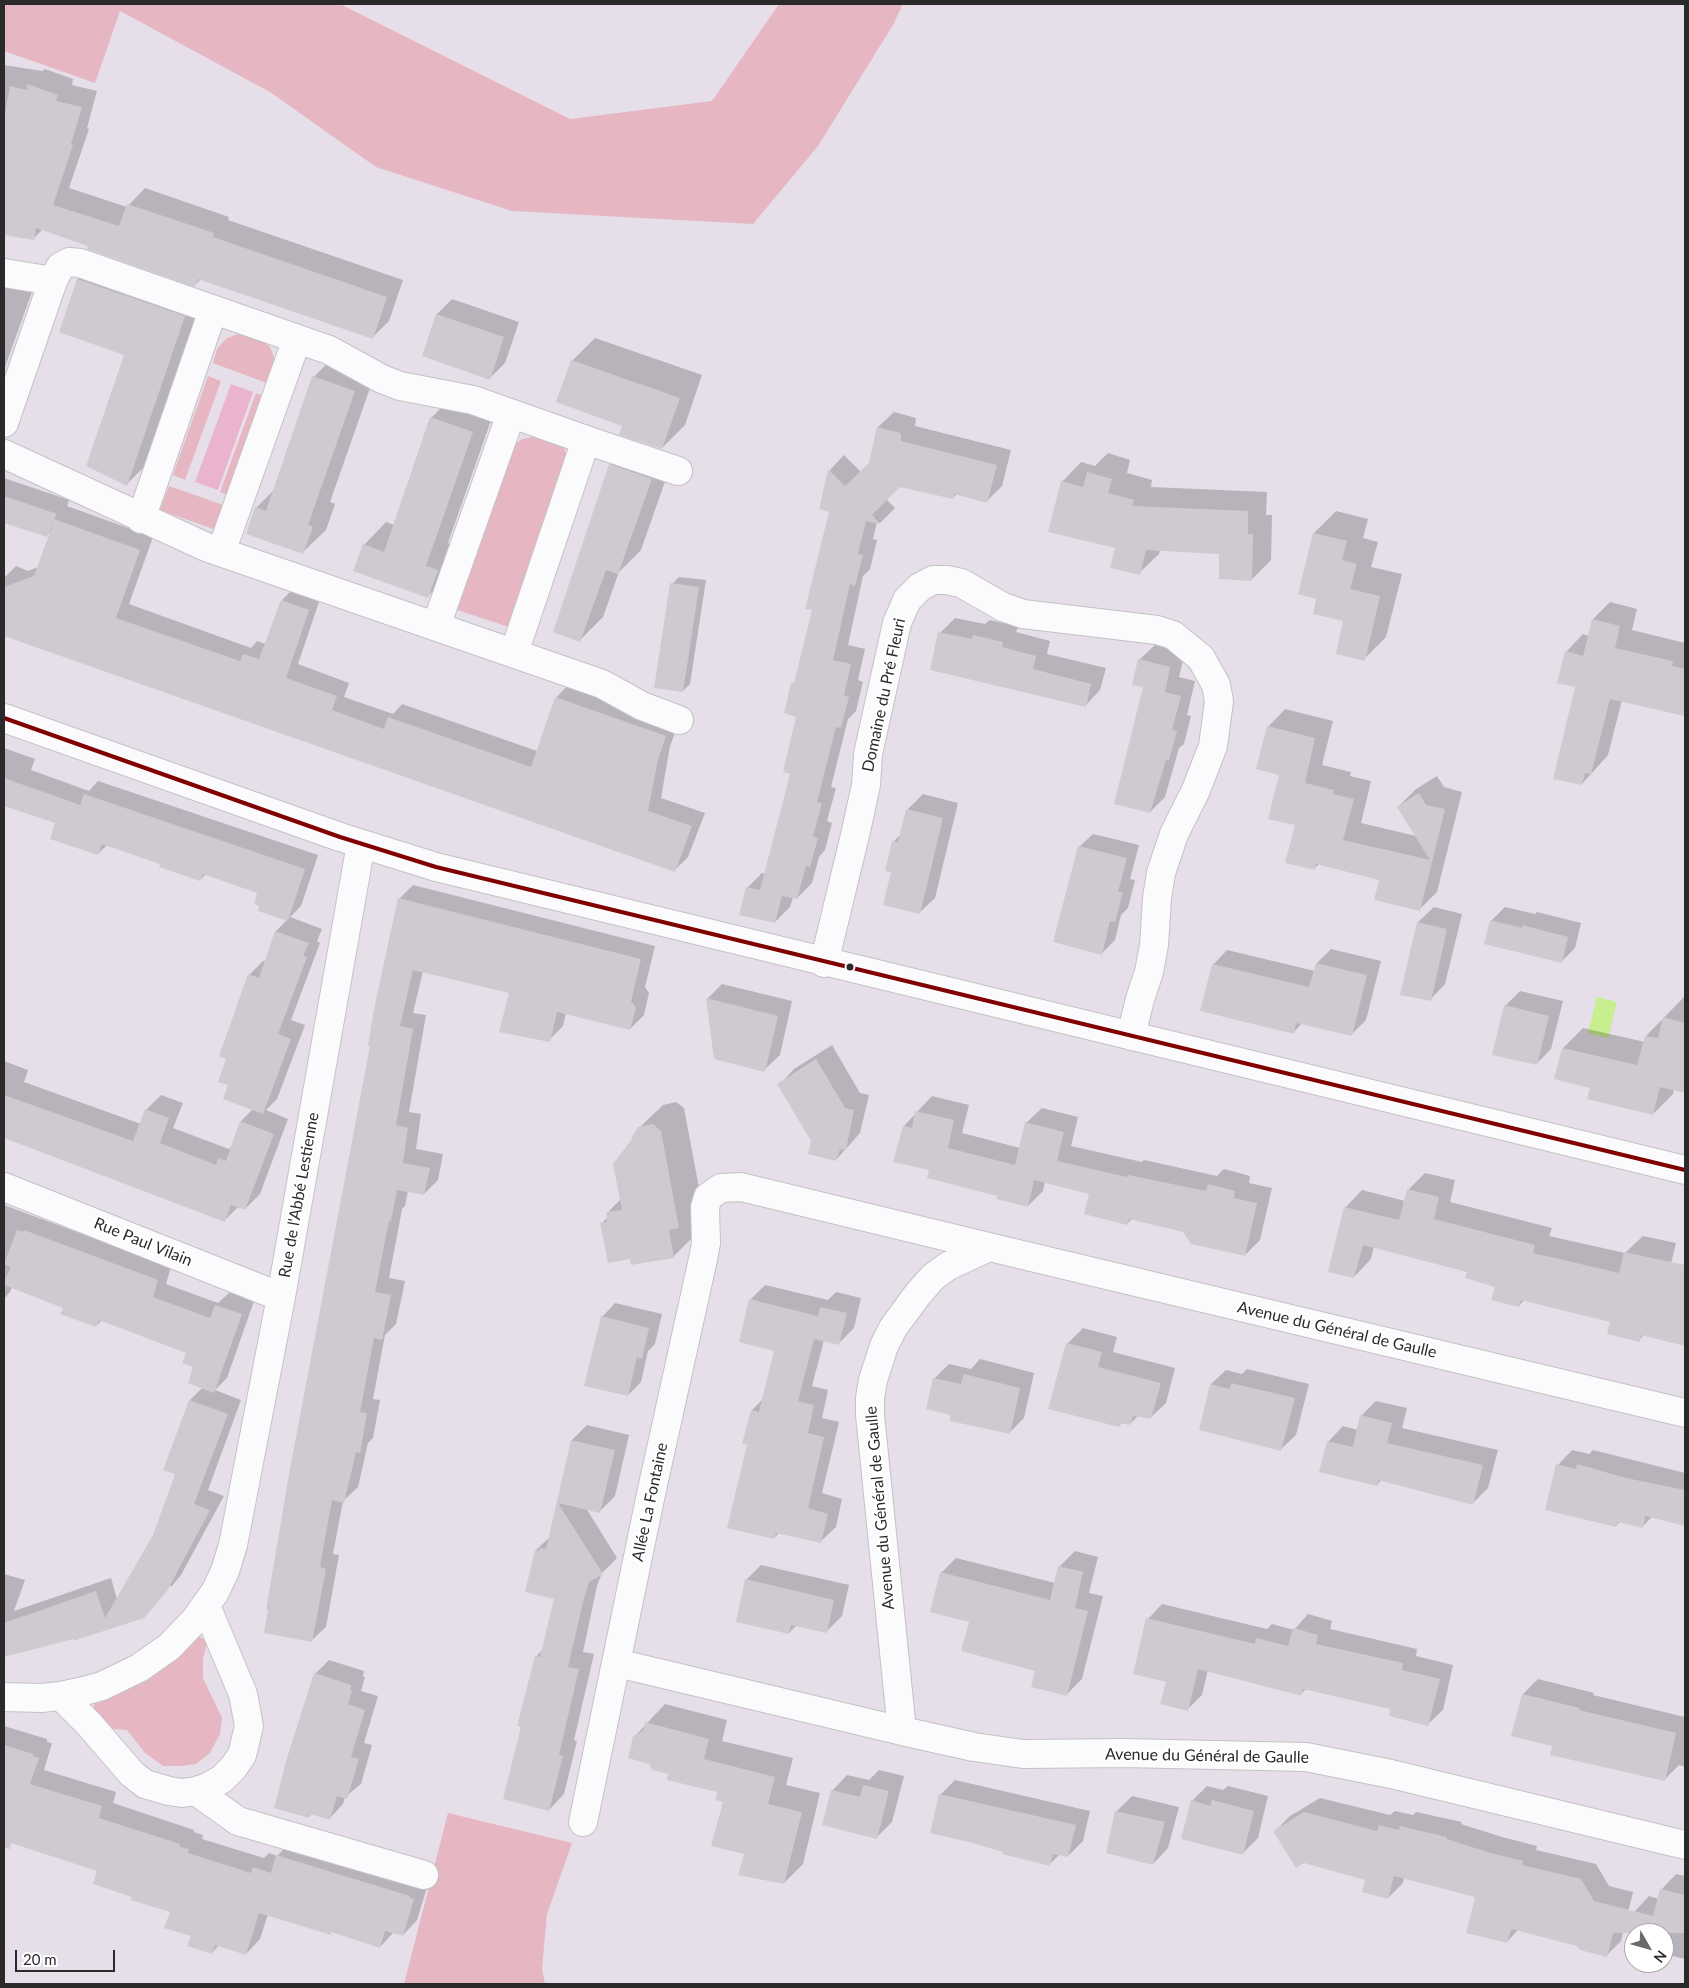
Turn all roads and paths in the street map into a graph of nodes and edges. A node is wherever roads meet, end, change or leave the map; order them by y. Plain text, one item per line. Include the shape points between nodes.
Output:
1 (4, 273) edge
2 (53, 281) junction
3 (213, 310) junction
4 (297, 339) junction
5 (511, 414) junction
6 (4, 423) edge
7 (586, 440) junction
8 (4, 454) edge
9 (678, 472) dead end
10 (141, 519) junction
11 (222, 552) junction
12 (436, 626) junction
13 (514, 654) junction
14 (4, 718) edge
15 (679, 720) dead end
16 (361, 844) junction
17 (824, 963) junction
18 (1131, 1036) junction
19 (1685, 1170) edge
20 (4, 1187) edge
21 (721, 1188) joint
22 (989, 1247) junction
23 (282, 1298) junction
24 (1685, 1413) edge
25 (206, 1606) junction
26 (617, 1663) junction
27 (61, 1696) junction
28 (13, 1697) edge
29 (902, 1731) junction
30 (196, 1791) junction
31 (584, 1822) dead end
32 (1685, 1845) edge
33 (424, 1875) dead end

1 - 2 street
2 - 3 street via 60,267 74,262
2 - 6 street
3 - 4 street
3 - 10 street
4 - 5 street via 329,350 382,380 473,400
4 - 11 street
5 - 7 street
5 - 12 street
7 - 9 street
7 - 13 street
8 - 10 street
10 - 11 street
11 - 12 street
12 - 13 street
13 - 15 street via 602,684 642,706
14 - 16 street
16 - 17 street via 436,868
16 - 23 street, Rue de l'Abbé Lestienne
17 - 18 street
17 - 18 street, Domaine du Pré Fleuri via 866,785 868,754 897,623 906,600 920,587 933,580 961,583 1003,607 1023,614 1128,625 1173,635 1201,658 1216,685 1219,701 1213,746 1174,834 1162,873 1149,972
18 - 19 street
20 - 23 street, Rue Paul Vilain
21 - 22 street, Avenue du Général de Gaulle via 741,1187
21 - 26 street, Allée La Fontaine via 708,1197 705,1207 703,1259
22 - 24 street, Avenue du Général de Gaulle
22 - 29 street, Avenue du Général de Gaulle via 948,1266 918,1294 884,1346 870,1398
23 - 25 street, Rue de l'Abbé Lestienne via 233,1545 225,1571
25 - 27 street, Rue de l'Abbé Lestienne via 183,1633 139,1668 102,1686
25 - 30 street via 243,1694 249,1726 242,1755 233,1768 208,1787
26 - 29 street, Avenue du Général de Gaulle
26 - 31 street, Allée La Fontaine
27 - 28 street, Rue de l'Abbé Lestienne
27 - 30 street via 145,1784 169,1791
29 - 32 street, Avenue du Général de Gaulle via 1023,1754 1306,1757 1391,1774
30 - 33 street via 238,1821

